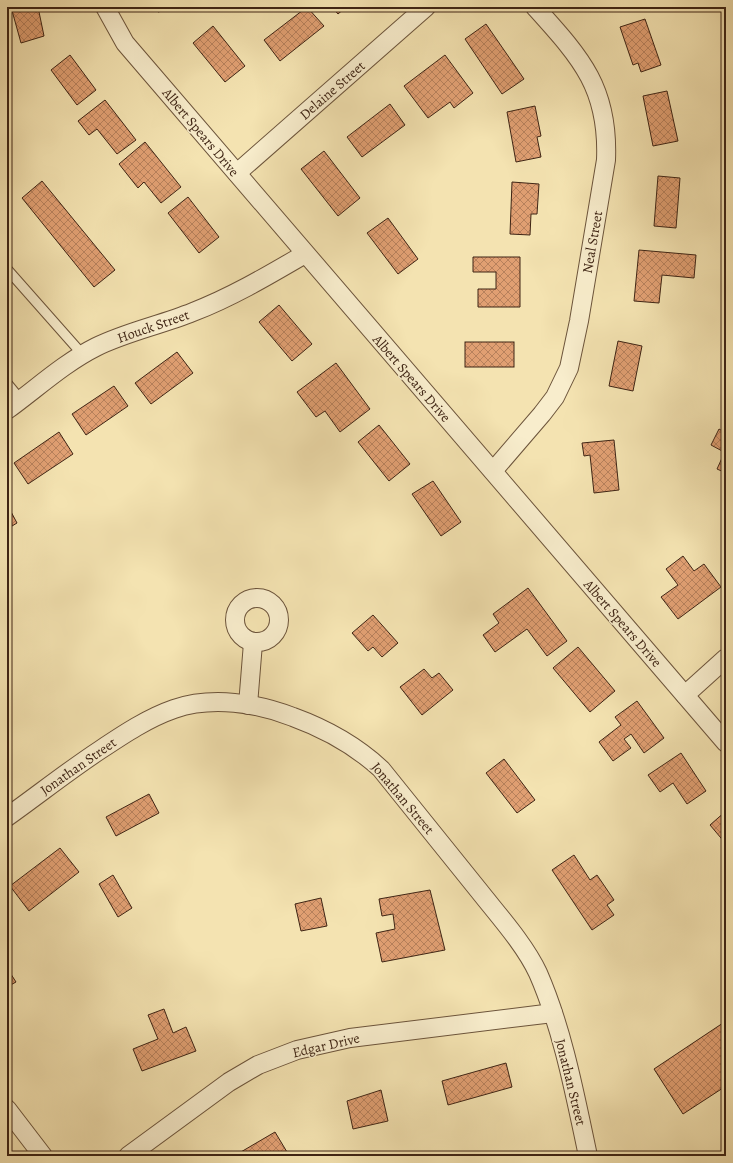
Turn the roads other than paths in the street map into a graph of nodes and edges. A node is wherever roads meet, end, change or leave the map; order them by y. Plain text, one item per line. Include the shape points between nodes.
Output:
1 (105, 7) edge
2 (426, 7) edge
3 (536, 7) edge
4 (237, 173) junction
5 (306, 254) junction
6 (7, 269) edge
7 (83, 355) junction
8 (7, 383) edge
9 (14, 405) edge
10 (493, 471) junction
11 (253, 643) dead end
12 (726, 658) edge
13 (684, 695) junction
14 (248, 705) junction
15 (726, 743) edge
16 (7, 818) edge
17 (553, 1013) junction
18 (9, 1115) edge
19 (43, 1156) edge
20 (128, 1156) edge
21 (588, 1156) edge

1 - 4 street, Albert Spears Drive via 125,43
2 - 4 street, Delaine Street
3 - 10 street, Neal Street via 580,60 595,87 602,109 606,160 569,368 555,397
4 - 5 street, Albert Spears Drive
5 - 7 street, Houck Street via 213,304 117,338
5 - 10 street, Albert Spears Drive
6 - 7 lane
7 - 9 street, Houck Street
8 - 9 lane
10 - 13 street, Albert Spears Drive
11 - 14 street
12 - 13 street
13 - 15 street, Albert Spears Drive
14 - 16 street, Jonathan Street via 220,702 198,704 156,717 129,731 72,769
14 - 17 street, Jonathan Street via 276,710 316,725 367,756 381,769 528,955
17 - 20 street, Edgar Drive via 350,1038 297,1050 258,1065 229,1082
17 - 21 street, Jonathan Street
18 - 19 street

